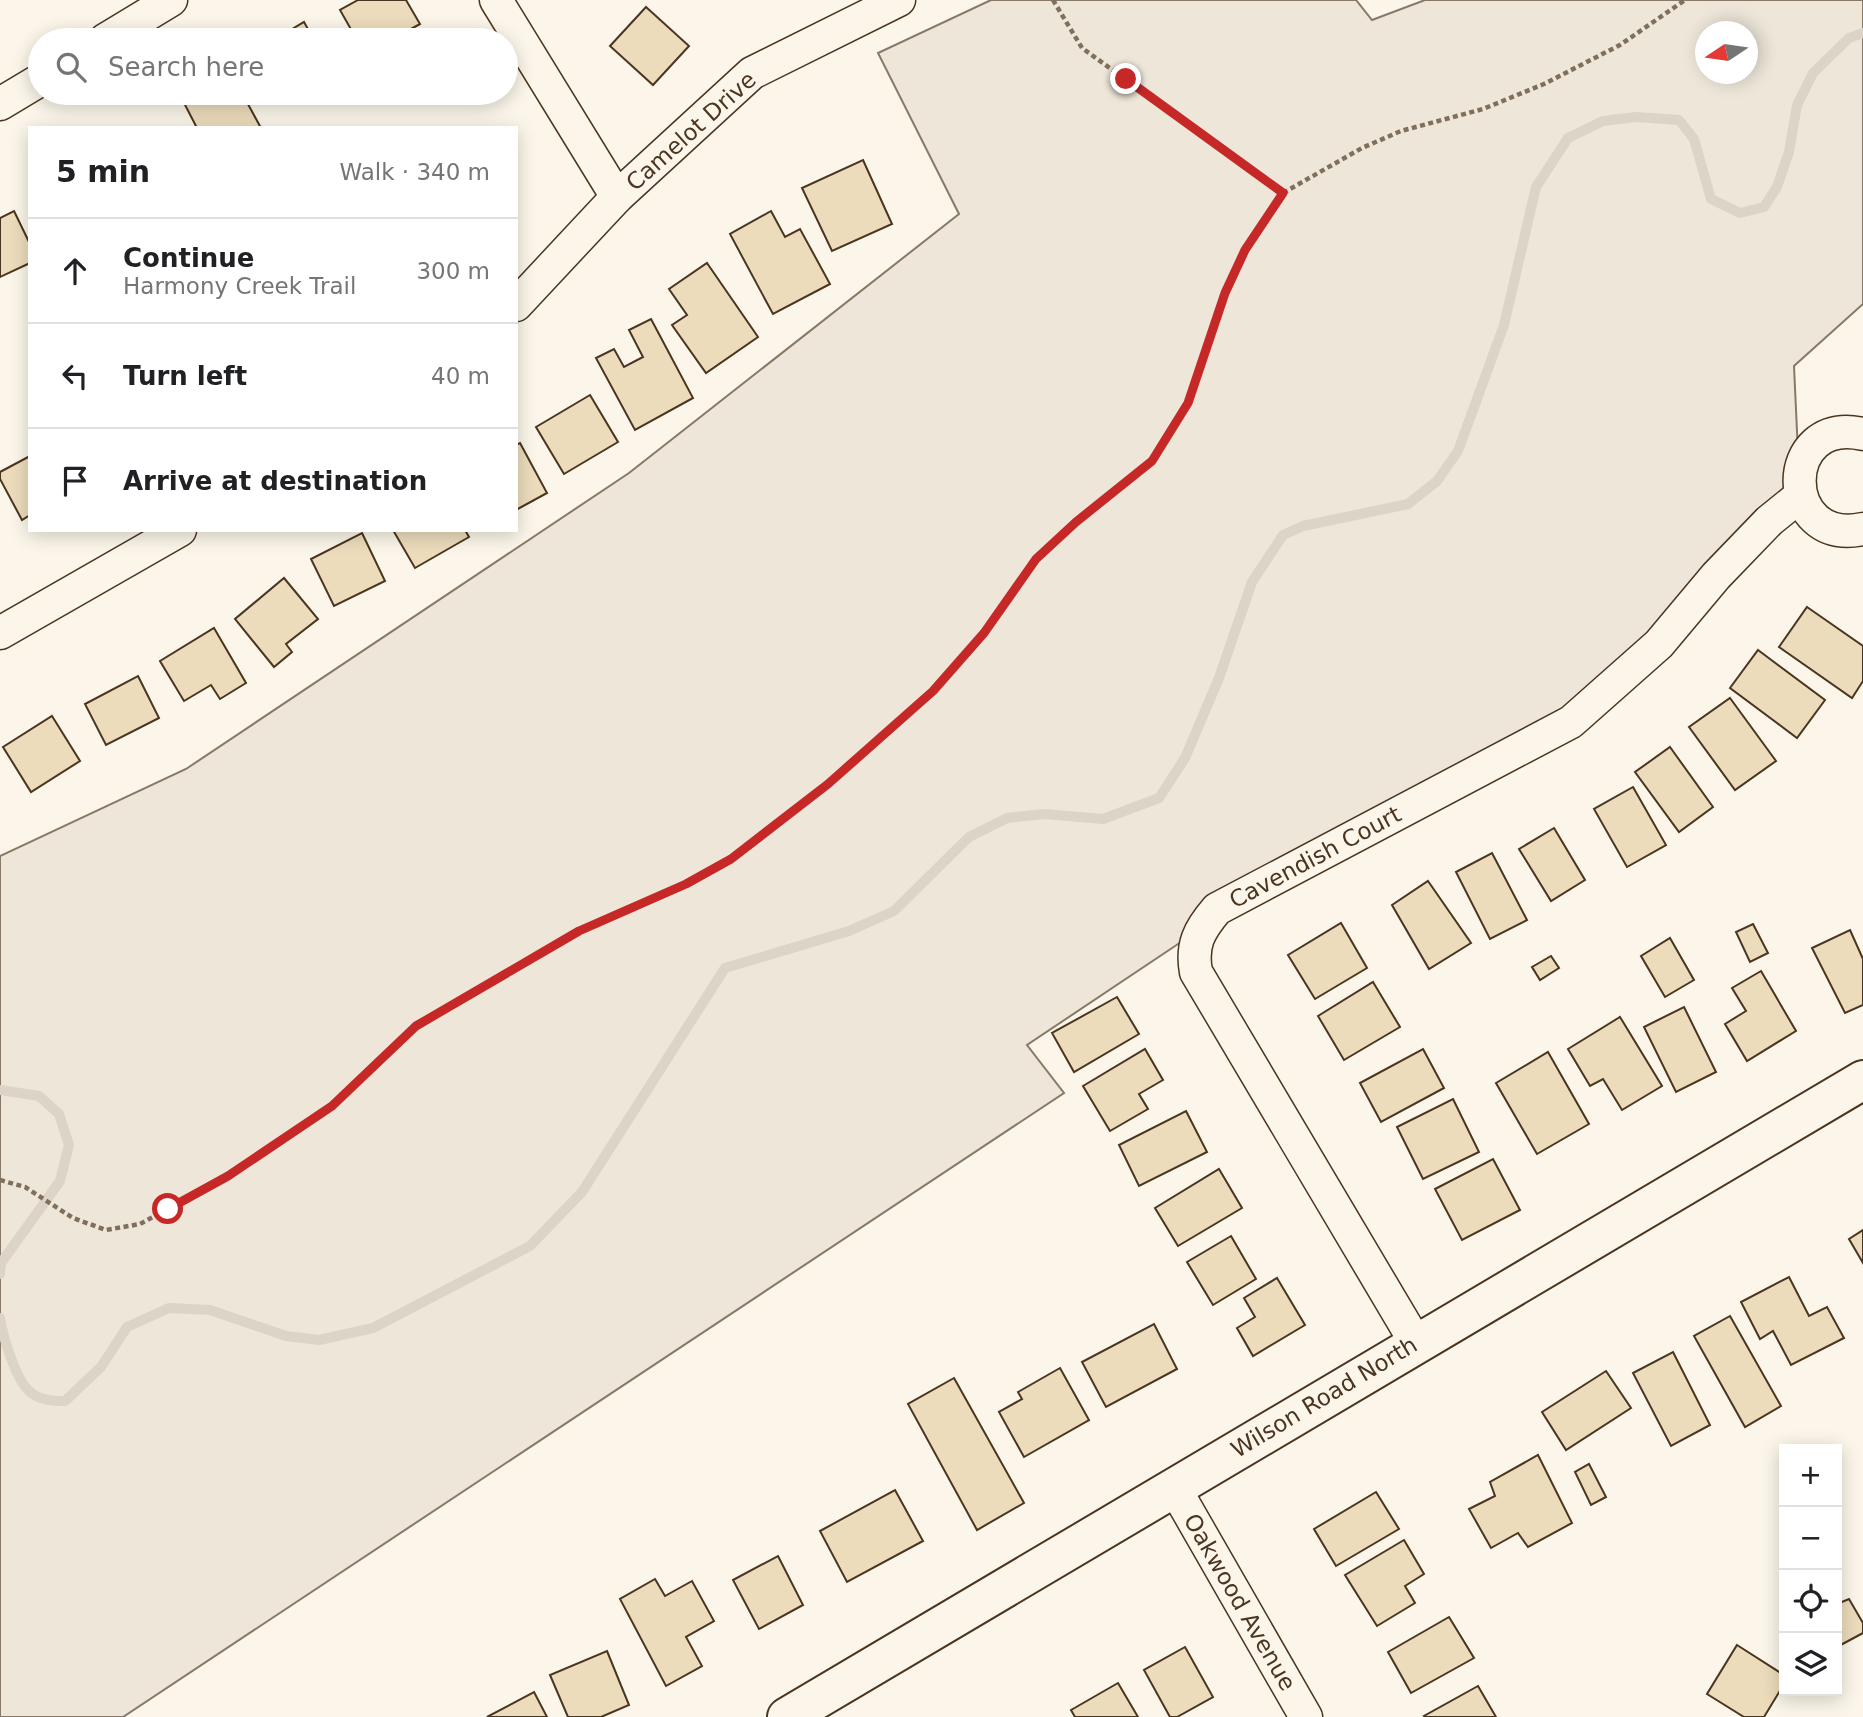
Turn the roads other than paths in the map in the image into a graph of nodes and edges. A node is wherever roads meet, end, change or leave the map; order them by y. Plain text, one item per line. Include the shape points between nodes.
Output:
1 (171, 0) edge
2 (496, 0) edge
3 (899, 0) edge
4 (125, 28) edge
5 (513, 28) edge
6 (518, 36) edge
7 (28, 87) edge
8 (0, 104) edge
9 (617, 197) junction
10 (518, 303) edge
11 (1863, 434) edge
12 (1800, 496) junction
13 (1863, 529) edge
14 (177, 532) edge
15 (0, 633) edge
16 (1863, 1080) edge
17 (1416, 1343) junction
18 (1174, 1487) junction
19 (787, 1717) edge
20 (1306, 1717) edge

1 - 4 street
2 - 5 street
3 - 9 street, Camelot Drive via 752,73
6 - 9 street
7 - 8 street
9 - 10 street, Camelot Drive
11 - 12 street via 1844,431 1810,449 1801,463
12 - 13 street via 1809,512 1828,527
12 - 17 street, Cavendish Court via 1716,576 1659,644 1571,722 1217,909 1199,930 1192,953 1196,972
14 - 15 street
16 - 17 main road, Wilson Road North
17 - 18 main road, Wilson Road North
18 - 19 main road, Wilson Road North
18 - 20 street, Oakwood Avenue

